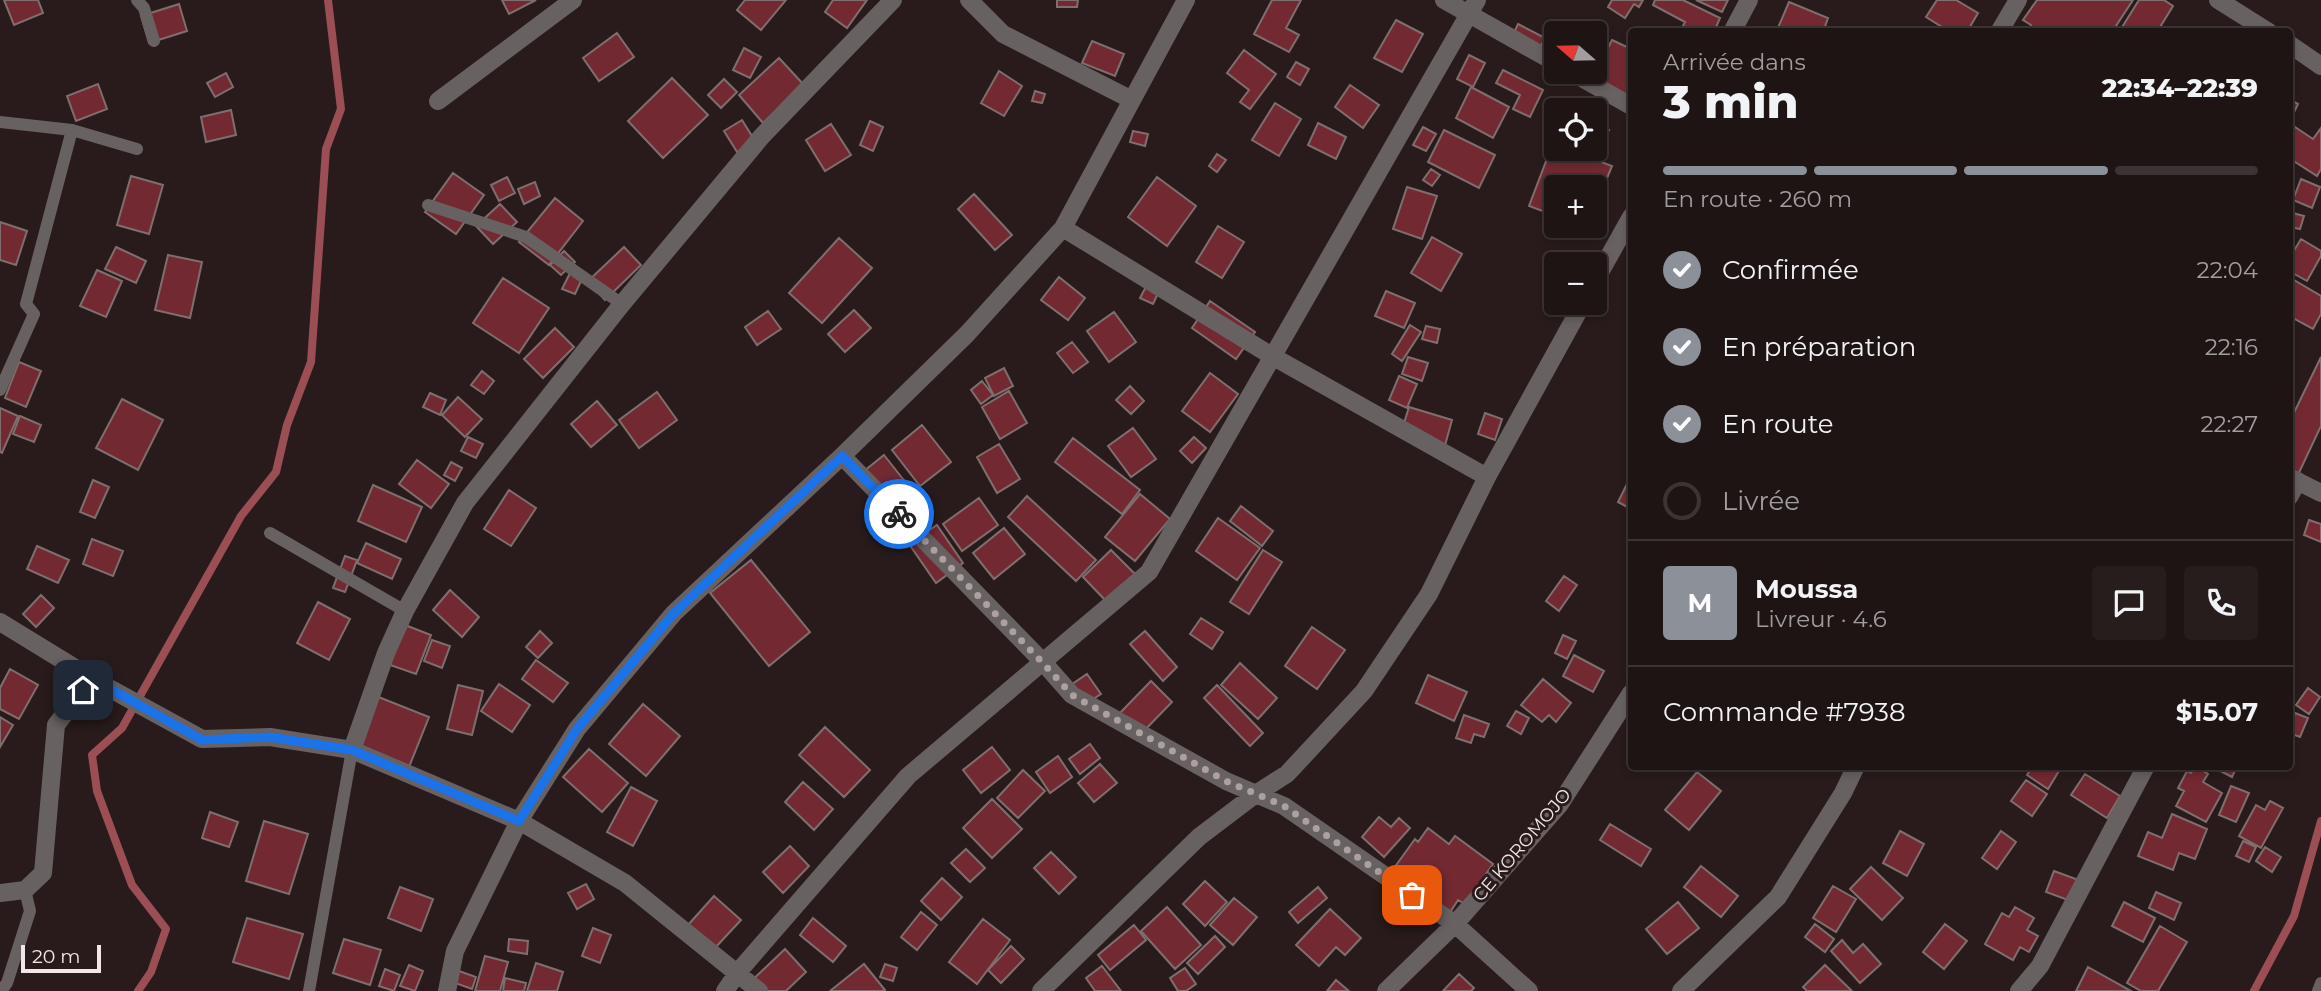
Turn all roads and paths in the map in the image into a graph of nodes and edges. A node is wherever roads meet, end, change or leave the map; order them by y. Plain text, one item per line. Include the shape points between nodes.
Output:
1 (137, 0) edge
2 (573, 0) edge
3 (893, 0) edge
4 (969, 0) edge
5 (1186, 0) edge
6 (1444, 0) edge
7 (1749, 0) edge
8 (2018, 0) edge
9 (2218, 0) edge
10 (1473, 7) edge
11 (1734, 28) edge
12 (2001, 28) edge
13 (2263, 28) edge
14 (154, 41) dead end
15 (2293, 47) edge
16 (1544, 55) edge
17 (2321, 66) edge
18 (1592, 84) edge
19 (1132, 100) junction
20 (438, 101) dead end
21 (1628, 104) edge
22 (0, 122) edge
23 (72, 130) junction
24 (137, 149) dead end
25 (428, 205) dead end
26 (1628, 222) edge
27 (1063, 229) junction
28 (1607, 260) edge
29 (622, 304) junction
30 (1576, 315) edge
31 (1272, 356) junction
32 (0, 390) edge
33 (842, 456) junction
34 (1487, 477) junction
35 (2293, 485) edge
36 (2321, 493) edge
37 (270, 533) dead end
38 (405, 611) junction
39 (0, 622) edge
40 (1042, 662) junction
41 (98, 682) junction
42 (1628, 698) edge
43 (352, 750) junction
44 (1854, 770) edge
45 (2144, 770) edge
46 (1257, 793) junction
47 (519, 821) junction
48 (25, 890) junction
49 (0, 893) edge
50 (1455, 924) junction
51 (738, 972) junction
52 (2321, 983) edge
53 (1, 991) edge
54 (309, 991) edge
55 (447, 991) edge
56 (725, 991) edge
57 (759, 991) edge
58 (1041, 991) edge
59 (1386, 991) edge
60 (1529, 991) edge
61 (1681, 991) edge
62 (2019, 991) edge
63 (2318, 991) edge

1 - 14 lane
2 - 20 street
3 - 29 street via 762,136
4 - 19 street via 1003,34
5 - 19 street
6 - 10 street
7 - 11 street
8 - 12 street
9 - 13 street
10 - 16 street
10 - 31 street
15 - 17 street
18 - 21 street
19 - 27 street
22 - 23 lane
23 - 24 lane
23 - 32 lane via 26,304 34,314
25 - 29 lane via 526,237
26 - 28 street
27 - 31 street
27 - 33 street via 967,334
29 - 38 street via 465,503
30 - 34 street
31 - 34 street
31 - 40 street via 1149,572
33 - 40 street
33 - 47 street via 674,613 577,729
34 - 46 street via 1429,594 1364,691 1287,774
35 - 36 street
37 - 38 lane
38 - 43 street
39 - 41 street
40 - 46 street via 1072,695 1226,781
40 - 51 street via 908,776
41 - 43 street via 202,740 270,737
41 - 48 street via 83,690 56,725 43,873
42 - 50 street, CE KOROMOJO via 1560,804
43 - 47 street
43 - 54 lane
44 - 61 street via 1778,897
45 - 62 street via 2040,965
46 - 50 street via 1284,806
46 - 58 street via 1199,837
47 - 51 street via 625,883
47 - 55 street via 455,951
48 - 49 street
48 - 53 lane via 30,911
50 - 59 street, CE KOROMOJO
50 - 60 street
51 - 56 street
51 - 57 street
52 - 63 lane

